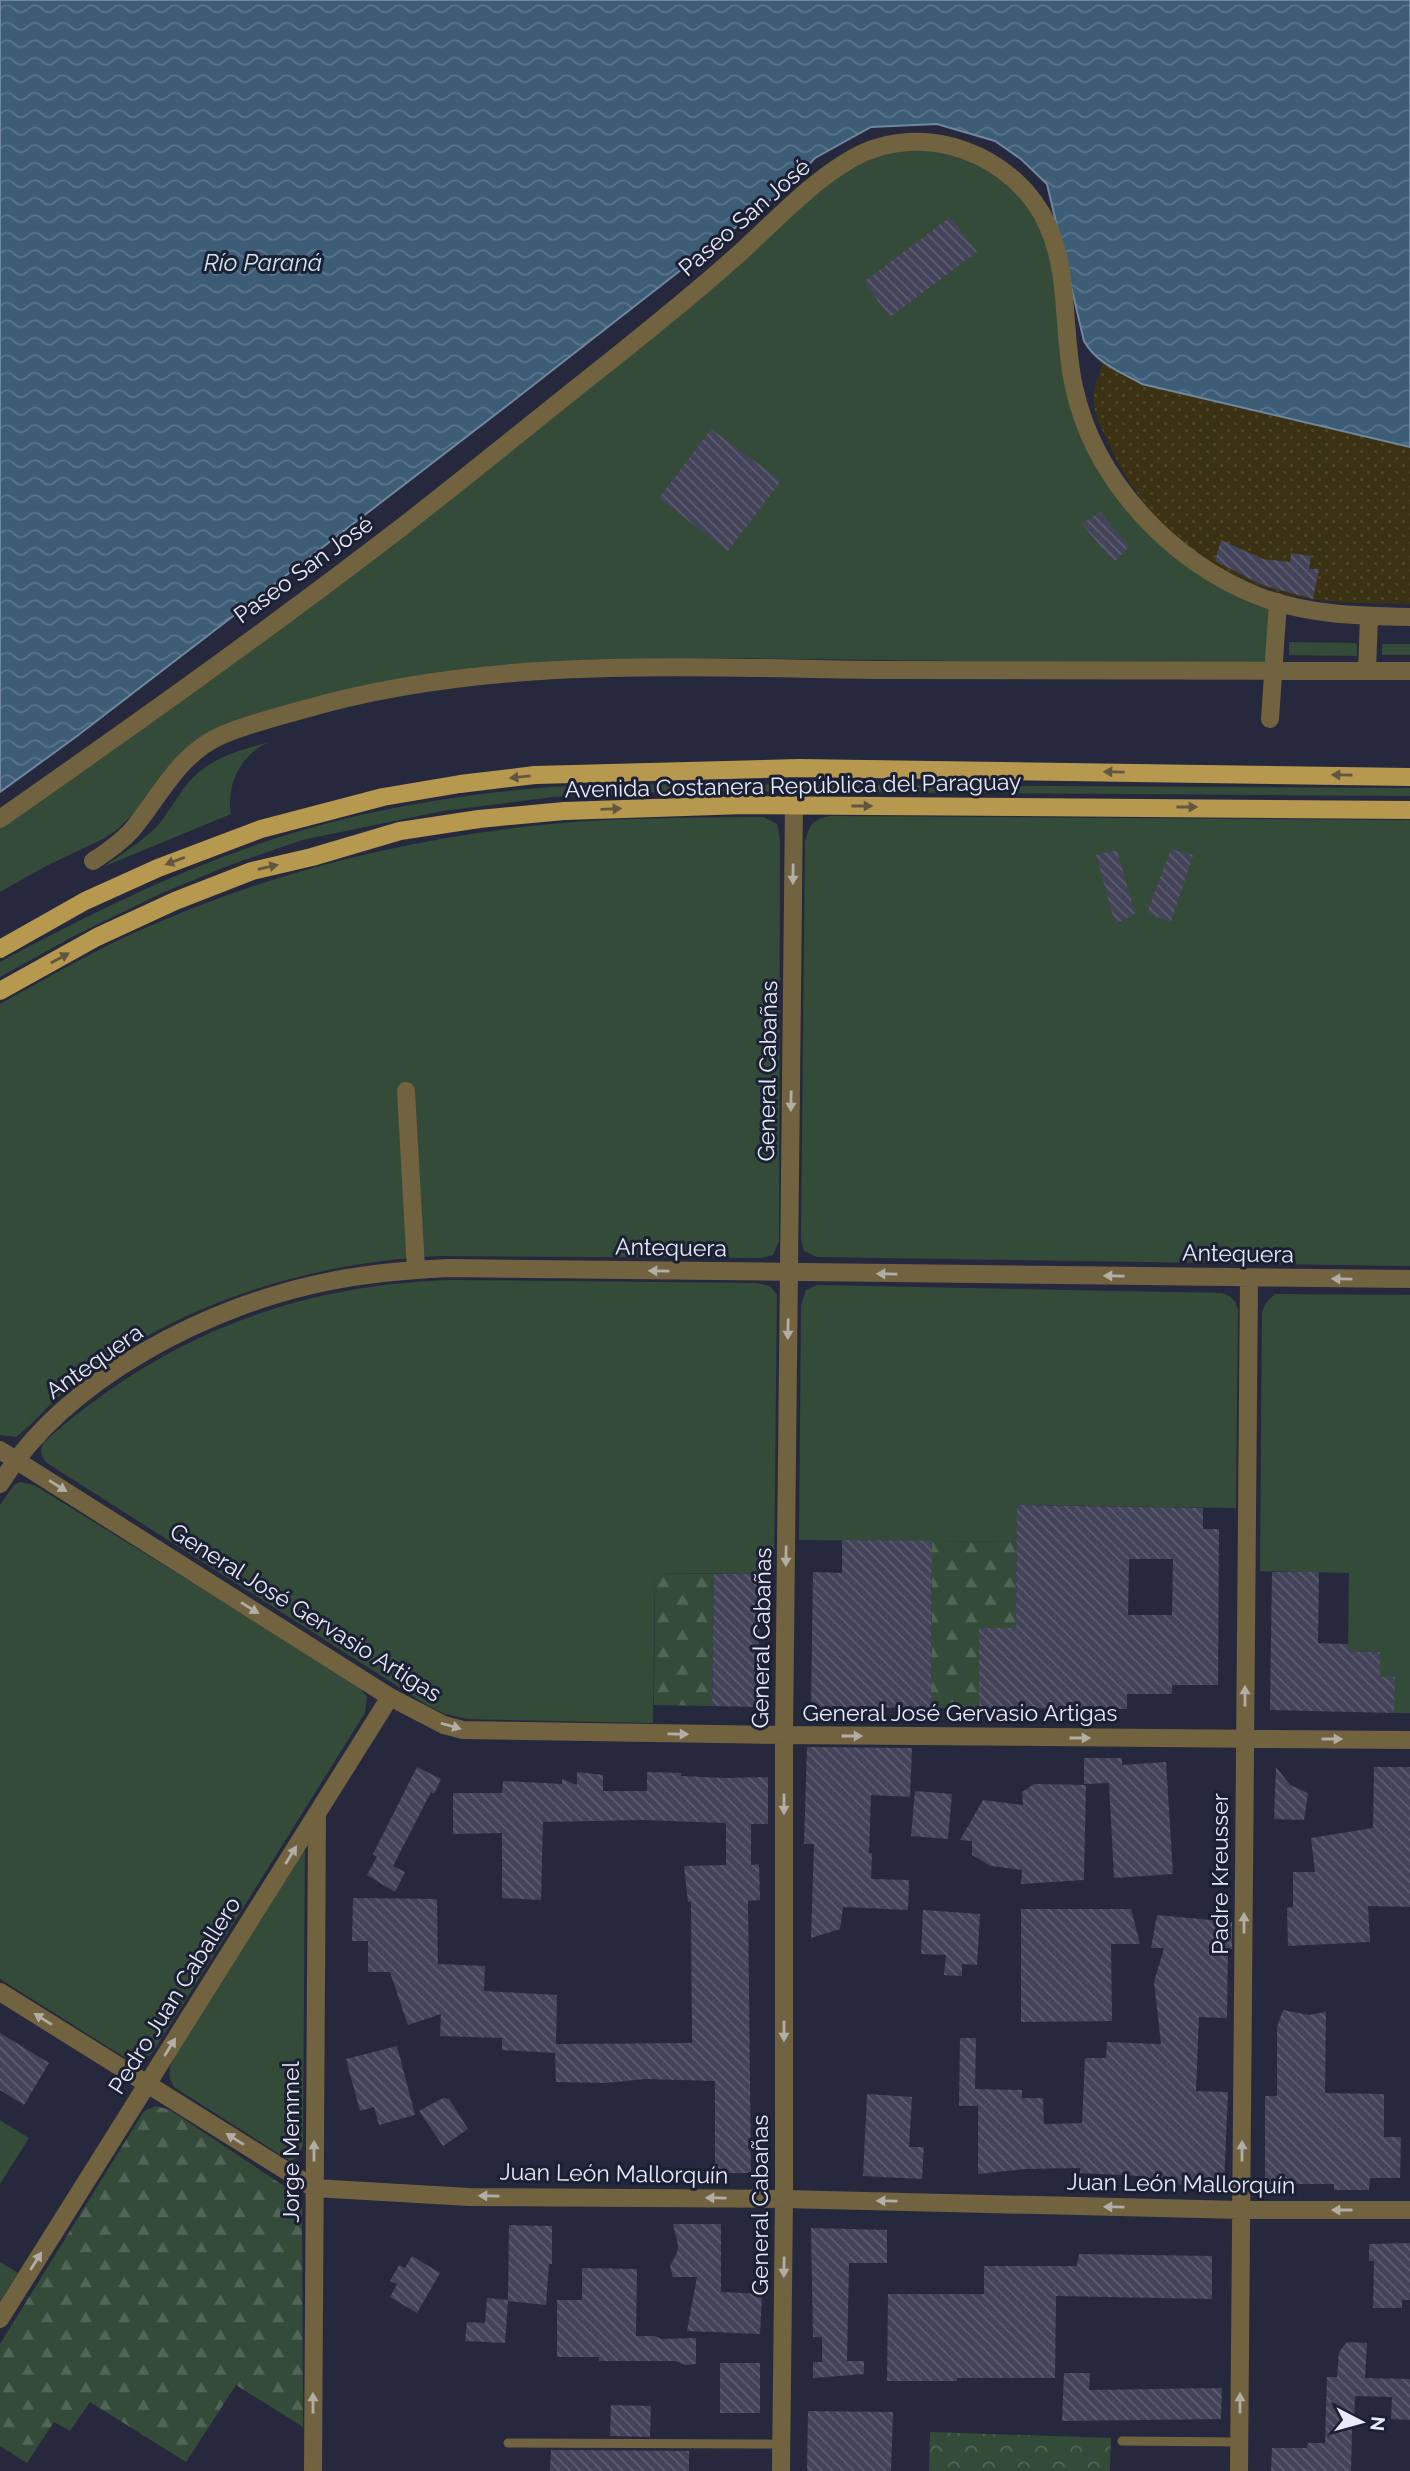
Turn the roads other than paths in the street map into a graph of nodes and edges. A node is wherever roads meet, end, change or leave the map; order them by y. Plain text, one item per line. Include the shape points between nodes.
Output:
1 (1278, 602) junction
2 (1368, 617) junction
3 (1410, 617) edge
4 (1274, 671) junction
5 (1367, 671) junction
6 (1410, 671) edge
7 (1270, 719) dead end
8 (1410, 777) edge
9 (794, 805) junction
10 (1410, 810) edge
11 (0, 819) edge
12 (93, 862) dead end
13 (0, 949) edge
14 (0, 991) edge
15 (406, 1091) dead end
16 (416, 1269) junction
17 (789, 1273) junction
18 (1249, 1278) junction
19 (1410, 1279) edge
20 (8, 1455) edge
21 (0, 1485) edge
22 (390, 1697) junction
23 (784, 1735) junction
24 (1245, 1739) junction
25 (1410, 1740) edge
26 (317, 1814) junction
27 (0, 1992) edge
28 (147, 2084) junction
29 (314, 2188) junction
30 (784, 2199) junction
31 (1241, 2210) junction
32 (1410, 2210) edge
33 (0, 2319) edge
34 (1122, 2441) dead end
35 (1239, 2442) junction
36 (508, 2443) dead end
37 (781, 2444) junction
38 (313, 2471) edge
39 (781, 2471) edge
40 (1239, 2471) edge

1 - 2 street, Paseo San José
1 - 4 street
1 - 11 street, Paseo San José via 1236,585 1188,554 1146,519 1112,477 1081,415 1068,357 1059,263 1047,223 1032,199 1011,175 982,156 948,145 891,145 868,151 837,169 691,297 395,532
2 - 3 street, Paseo San José
2 - 5 street
4 - 5 street
4 - 7 street
4 - 12 street via 598,667 415,684 327,702 203,745 130,831
5 - 6 street
8 -> 13 main road, Avenida Costanera República del Paraguay via 799,768 535,775 460,784 383,797 261,829 97,895
9 -> 10 main road, Avenida Costanera República del Paraguay
14 -> 9 main road, Avenida Costanera República del Paraguay via 97,937 175,901 252,871 400,831 564,811
9 -> 17 street, General Cabañas
15 - 16 street
17 -> 16 street, Antequera
16 - 20 street, Antequera via 292,1290 196,1326 137,1357
18 -> 17 street, Antequera
17 -> 23 street, General Cabañas
19 -> 18 street, Antequera
24 -> 18 street, Padre Kreusser
20 - 21 street, Antequera
20 -> 22 street, General José Gervasio Artigas
22 -> 23 street, General José Gervasio Artigas via 463,1730
22 - 26 street, Pedro Juan Caballero
23 -> 24 street, General José Gervasio Artigas
23 -> 30 street, General Cabañas
24 -> 25 street, General José Gervasio Artigas
31 -> 24 street, Padre Kreusser
28 -> 26 street, Pedro Juan Caballero
29 -> 26 street, Jorge Memmel
28 -> 27 street, Juan León Mallorquín
29 -> 28 street, Juan León Mallorquín
33 -> 28 street, Pedro Juan Caballero
30 -> 29 street, Juan León Mallorquín via 468,2197
38 -> 29 street, Jorge Memmel
31 -> 30 street, Juan León Mallorquín
30 -> 37 street, General Cabañas
32 -> 31 street, Juan León Mallorquín
35 -> 31 street, Padre Kreusser
34 - 35 lane
35 - 40 street, Padre Kreusser
36 - 37 lane
37 - 39 street, General Cabañas

